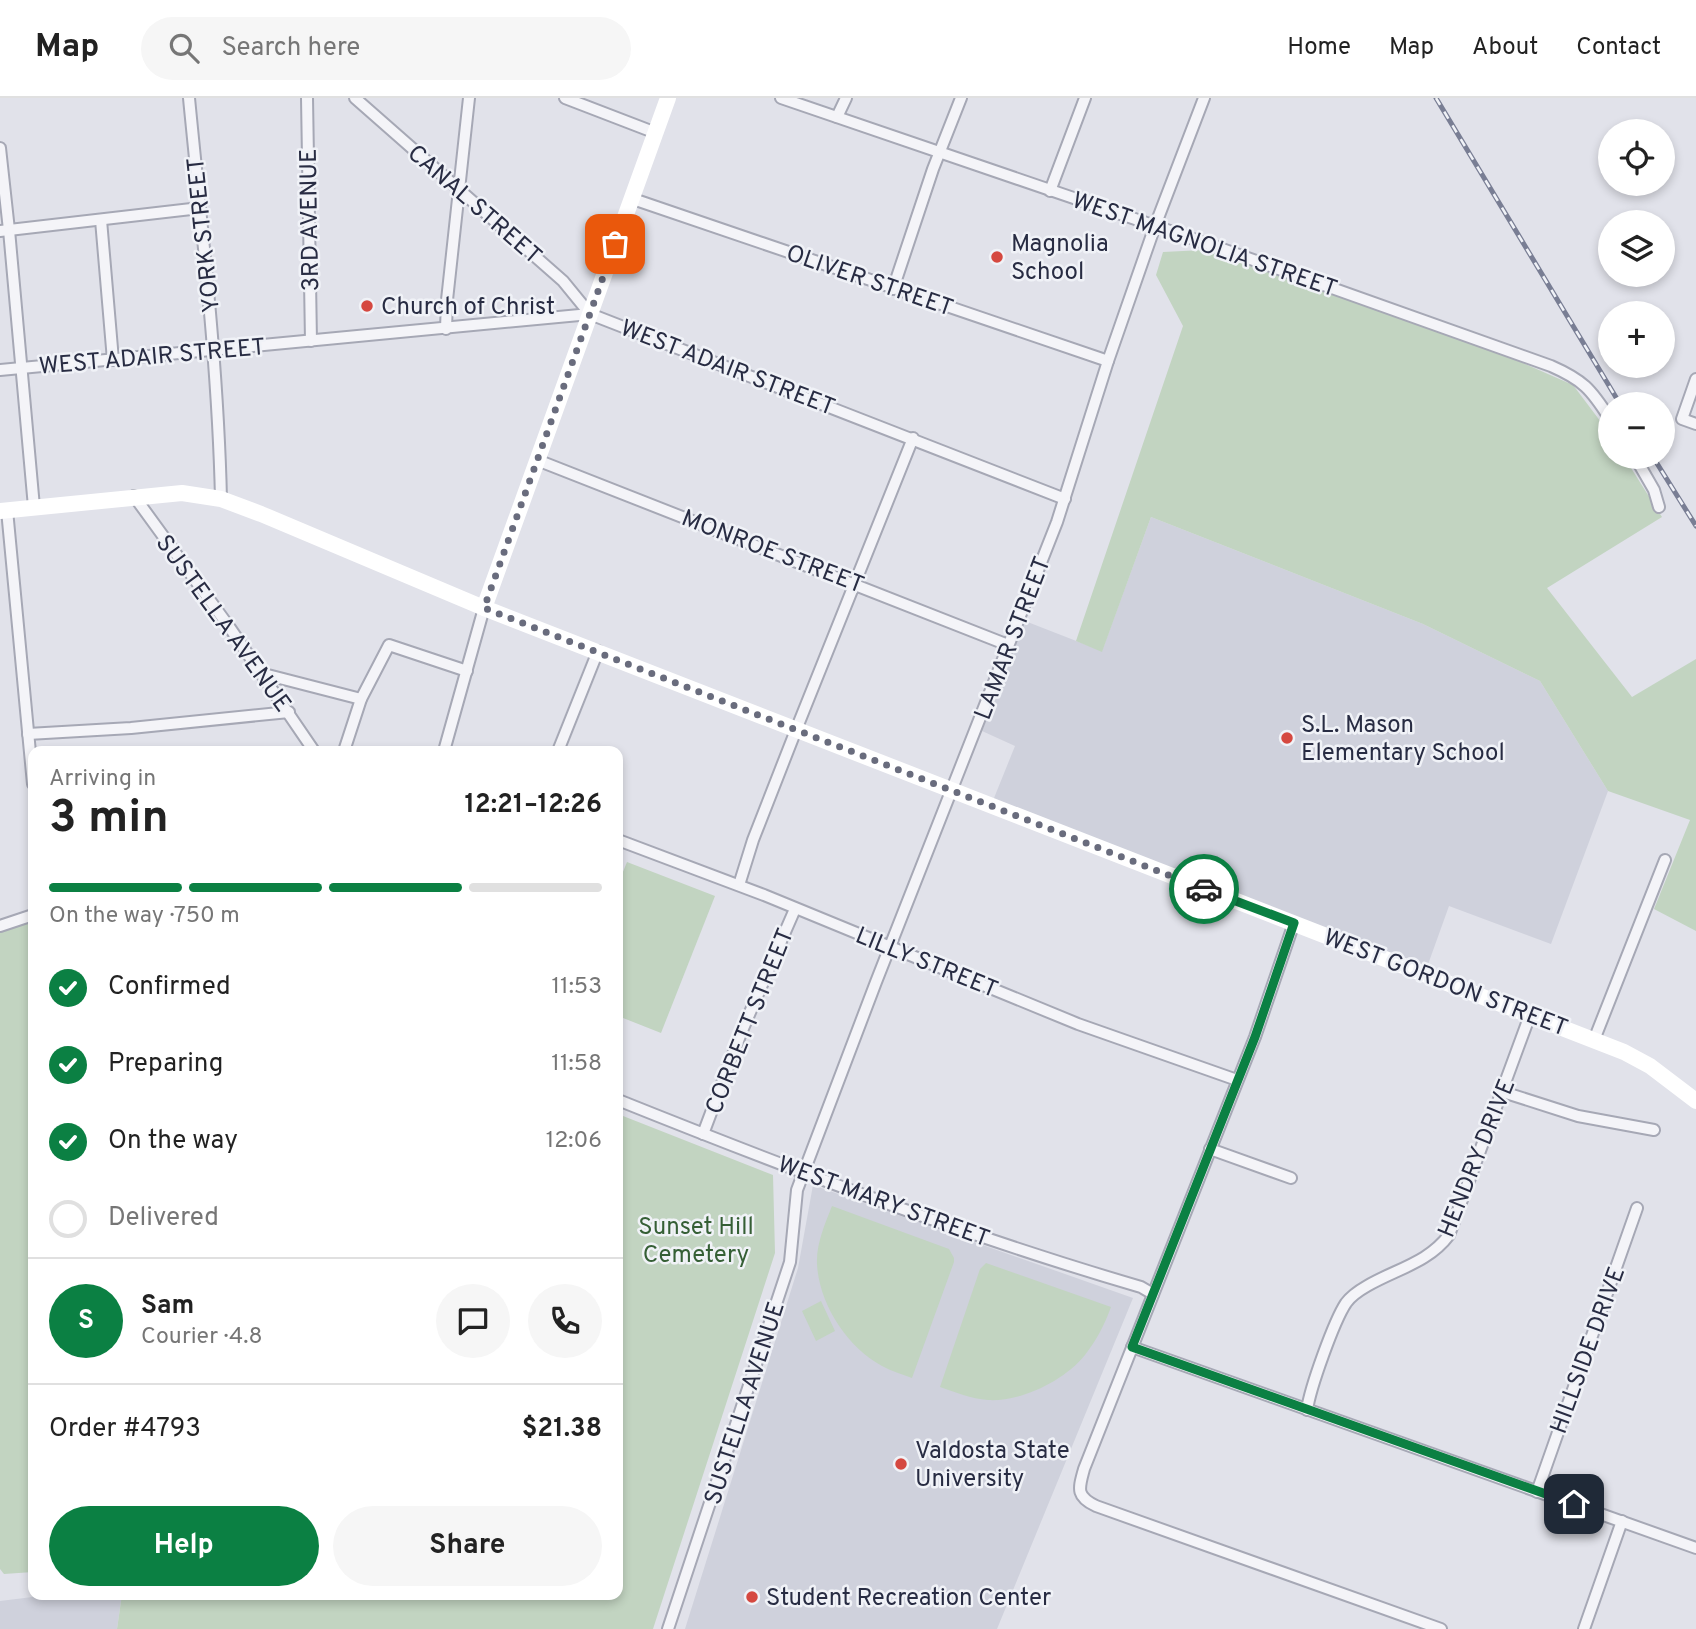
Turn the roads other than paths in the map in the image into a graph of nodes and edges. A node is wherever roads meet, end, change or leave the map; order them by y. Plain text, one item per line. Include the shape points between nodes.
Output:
1 (190, 98) edge
2 (307, 98) edge
3 (355, 98) edge
4 (468, 98) edge
5 (565, 98) edge
6 (668, 98) edge
7 (781, 98) edge
8 (846, 98) edge
9 (961, 98) edge
10 (1085, 98) edge
11 (1204, 98) edge
12 (837, 117) junction
13 (656, 133) junction
14 (0, 148) edge
15 (940, 153) junction
16 (458, 190) junction
17 (1050, 191) junction
18 (633, 199) junction
19 (200, 208) junction
20 (101, 220) junction
21 (1155, 226) junction
22 (5, 230) edge
23 (893, 289) junction
24 (590, 314) junction
25 (446, 329) junction
26 (311, 341) junction
27 (215, 350) junction
28 (113, 360) junction
29 (1108, 361) junction
30 (21, 368) junction
31 (0, 370) edge
32 (1696, 379) edge
33 (1598, 402) edge
34 (1696, 424) edge
35 (913, 438) junction
36 (537, 460) junction
37 (1642, 469) edge
38 (134, 496) junction
39 (221, 499) junction
40 (1065, 499) junction
41 (34, 507) junction
42 (1659, 507) dead end
43 (4, 510) edge
44 (855, 583) junction
45 (484, 608) junction
46 (1008, 645) junction
47 (598, 651) junction
48 (467, 671) junction
49 (260, 673) junction
50 (361, 699) junction
51 (289, 712) junction
52 (796, 730) junction
53 (29, 734) junction
54 (30, 746) edge
55 (311, 746) edge
56 (346, 746) edge
57 (445, 746) edge
58 (560, 746) edge
59 (953, 791) junction
60 (623, 842) edge
61 (1665, 860) dead end
62 (739, 885) junction
63 (795, 909) junction
64 (28, 917) edge
65 (1294, 923) junction
66 (0, 926) edge
67 (891, 947) junction
68 (1530, 1015) junction
69 (1594, 1040) junction
70 (1237, 1080) junction
71 (1503, 1092) junction
72 (1696, 1101) edge
73 (623, 1102) edge
74 (1654, 1130) dead end
75 (703, 1134) junction
76 (1210, 1149) junction
77 (805, 1173) junction
78 (1291, 1178) dead end
79 (1637, 1208) dead end
80 (1153, 1294) junction
81 (1132, 1347) junction
82 (1307, 1410) junction
83 (1537, 1492) junction
84 (1622, 1521) junction
85 (1696, 1548) edge
86 (668, 1629) edge
87 (1441, 1629) edge
88 (1584, 1629) edge

1 - 19 street, YORK STREET
2 - 26 street, 3RD AVENUE
3 - 16 street, CANAL STREET
4 - 16 street
5 - 13 street
6 - 13 street
7 - 12 street, WEST MAGNOLIA STREET
8 - 12 street
9 - 15 street
10 - 17 street
11 - 21 street, LAMAR STREET
12 - 15 street, WEST MAGNOLIA STREET
13 - 18 street
14 - 22 street
15 - 17 street, WEST MAGNOLIA STREET
15 - 23 street
16 - 24 street, CANAL STREET via 563,281
16 - 25 street
17 - 21 street, WEST MAGNOLIA STREET
18 - 23 street, OLIVER STREET
18 - 24 street
19 - 20 street
19 - 27 street, YORK STREET
20 - 22 street
20 - 28 street
21 - 29 street, LAMAR STREET
21 - 33 street, WEST MAGNOLIA STREET via 1551,366 1578,379
22 - 30 street
23 - 29 street, OLIVER STREET
24 - 25 street, WEST ADAIR STREET
24 - 35 street, WEST ADAIR STREET
24 - 36 street
25 - 26 street, WEST ADAIR STREET
26 - 27 street, WEST ADAIR STREET
27 - 28 street, WEST ADAIR STREET
27 - 39 street, YORK STREET
28 - 30 street, WEST ADAIR STREET
29 - 40 street, LAMAR STREET
30 - 31 street, WEST ADAIR STREET
30 - 41 street
32 - 34 street via 1682,419
35 - 40 street, WEST ADAIR STREET
35 - 44 street
36 - 44 street, MONROE STREET
36 - 45 street
37 - 42 street
38 - 39 street, WEST GORDON STREET via 182,493
38 - 41 street, WEST GORDON STREET
38 - 49 street, SUSTELLA AVENUE
39 - 45 street, WEST GORDON STREET
40 - 46 street, LAMAR STREET
41 - 43 street, WEST GORDON STREET
43 - 53 street
44 - 46 street, MONROE STREET
44 - 52 street
45 - 47 street, WEST GORDON STREET
45 - 48 street
46 - 59 street, LAMAR STREET
47 - 52 street, WEST GORDON STREET
47 - 58 street
48 - 50 street via 389,645
48 - 57 street
49 - 50 street
49 - 51 street, SUSTELLA AVENUE
50 - 56 street
51 - 53 street
51 - 55 street, SUSTELLA AVENUE
52 - 59 street, WEST GORDON STREET
52 - 62 street
53 - 54 street
59 - 65 street, WEST GORDON STREET
59 - 67 street, LAMAR STREET
60 - 62 street, LILLY STREET
61 - 69 street
62 - 63 street, LILLY STREET
63 - 67 street, LILLY STREET
63 - 75 street, CORBETT STREET
64 - 66 street
65 - 68 street, WEST GORDON STREET
65 - 70 street
67 - 70 street, LILLY STREET via 1078,1024
67 - 77 street, LAMAR STREET
68 - 69 street, WEST GORDON STREET
68 - 71 street, HENDRY DRIVE
69 - 72 street, WEST GORDON STREET via 1650,1066
70 - 76 street
71 - 74 street via 1578,1116
71 - 82 street, HENDRY DRIVE via 1449,1235 1433,1253 1348,1300
73 - 75 street, WEST MARY STREET
75 - 77 street, WEST MARY STREET
76 - 78 street
76 - 80 street
77 - 80 street, WEST MARY STREET
77 - 86 street, SUSTELLA AVENUE via 797,1189 790,1262
79 - 83 street, HILLSIDE DRIVE
80 - 81 street
81 - 82 street
81 - 87 street via 1084,1469 1079,1488 1083,1498
82 - 83 street
83 - 84 street
84 - 85 street
84 - 88 street

